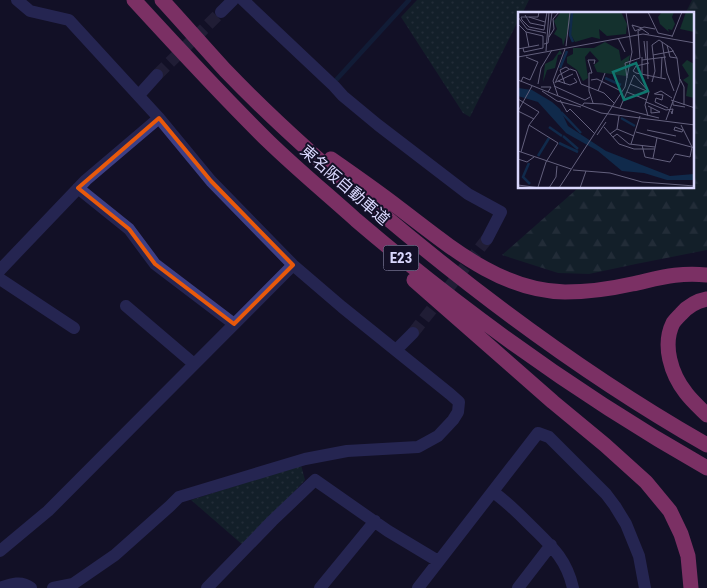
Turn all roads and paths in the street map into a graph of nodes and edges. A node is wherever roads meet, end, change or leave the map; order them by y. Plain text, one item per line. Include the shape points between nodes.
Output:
1 (17, 0) edge
2 (134, 0) edge
3 (162, 0) edge
4 (235, 0) edge
5 (220, 12) tunnel mouth
6 (157, 76) tunnel mouth
7 (139, 95) junction
8 (159, 118) junction
9 (283, 126) junction
10 (270, 143) junction
11 (78, 188) junction
12 (501, 212) junction
13 (514, 216) dead end
14 (486, 239) tunnel mouth
15 (293, 265) junction
16 (0, 270) edge
17 (707, 275) edge
18 (0, 279) edge
19 (707, 299) edge
20 (126, 306) dead end
21 (234, 324) junction
22 (74, 328) dead end
23 (413, 333) tunnel mouth
24 (396, 350) junction
25 (194, 364) junction
26 (707, 415) edge
27 (707, 445) edge
28 (305, 459) junction
29 (707, 468) edge
30 (315, 480) junction
31 (493, 492) junction
32 (375, 521) junction
33 (551, 545) junction
34 (0, 551) edge
35 (438, 561) junction
36 (0, 588) edge
37 (31, 588) edge
38 (52, 588) edge
39 (207, 588) edge
40 (320, 588) edge
41 (418, 588) edge
42 (518, 588) edge
43 (573, 588) edge
44 (645, 588) edge
45 (691, 588) edge

1 - 7 street via 30,11 70,20
2 - 10 highway, 東名阪自動車道 / E23
3 - 9 highway, 東名阪自動車道 / E23 via 226,71
4 - 5 street
4 - 12 street via 378,125 468,194
6 - 7 street
7 - 8 street
8 - 11 street
8 - 15 street via 212,181
9 - 17 highway via 370,185 461,254 524,286 548,291 584,291 676,274
9 - 27 highway, 東名阪自動車道 / E23 via 399,228 486,298 616,390
10 - 29 highway, 東名阪自動車道 / E23 via 401,258 474,315 607,407
10 - 45 highway via 336,212 646,482 670,511 681,534 688,556
11 - 16 street
11 - 21 street via 129,229 155,264
12 - 13 street
12 - 14 street
15 - 21 street
15 - 24 street
18 - 22 street
19 - 26 highway via 688,307 674,323 668,341 675,375 684,391
20 - 25 street
21 - 25 street
23 - 24 street
24 - 28 street via 459,402 453,420 438,436 418,447 347,451
25 - 34 street via 48,512
28 - 30 street
28 - 38 street via 179,498 115,555 73,584
30 - 32 street
30 - 39 street
31 - 33 street
31 - 35 street
31 - 44 street via 538,433 549,437 615,506 639,556
32 - 35 street
32 - 40 street
33 - 42 street
33 - 43 street via 571,577
35 - 41 street
36 - 37 street via 15,583

